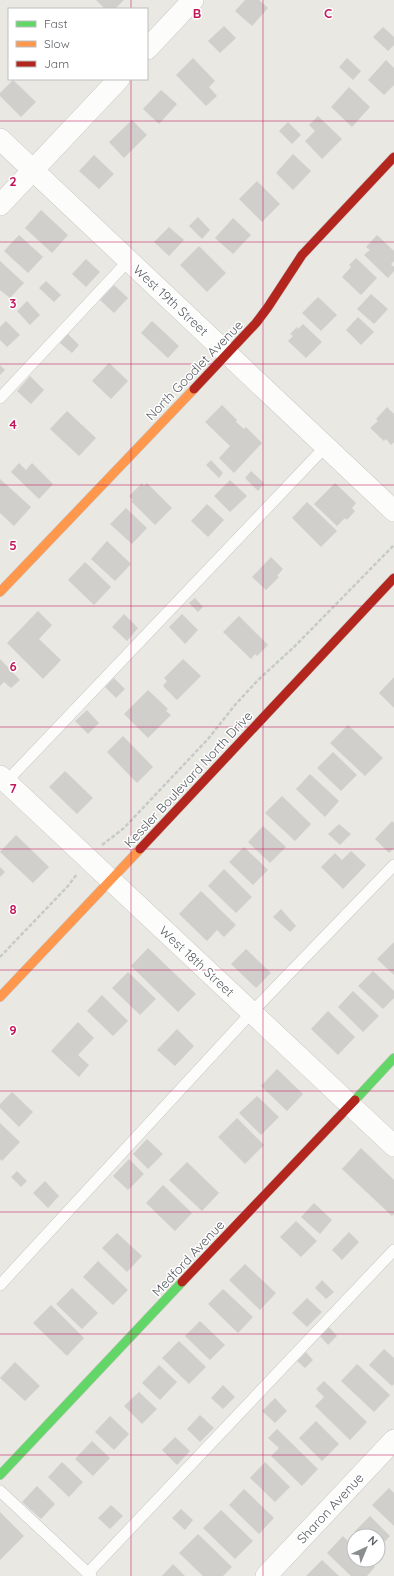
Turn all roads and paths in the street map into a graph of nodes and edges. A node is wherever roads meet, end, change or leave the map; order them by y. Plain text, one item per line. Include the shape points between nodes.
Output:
1 (193, 0) edge
2 (148, 48) edge
3 (118, 80) edge
4 (0, 139) edge
5 (394, 157) edge
6 (33, 170) junction
7 (0, 205) edge
8 (128, 260) junction
9 (228, 354) junction
10 (0, 398) edge
11 (326, 446) junction
12 (394, 511) edge
13 (394, 545) edge
14 (394, 578) edge
15 (0, 592) edge
16 (3, 779) edge
17 (87, 858) junction
18 (394, 865) edge
19 (111, 880) junction
20 (0, 958) edge
21 (0, 997) edge
22 (252, 1012) junction
23 (394, 1058) edge
24 (350, 1104) junction
25 (394, 1146) edge
26 (394, 1250) edge
27 (0, 1285) edge
28 (394, 1440) edge
29 (0, 1475) edge
30 (0, 1491) edge
31 (89, 1574) edge
32 (266, 1576) edge

1 - 2 street
3 - 6 street
4 - 6 street, West 19th Street
5 - 9 street, North Goodlet Avenue via 302,255 258,321
6 - 7 street
6 - 8 street, West 19th Street
8 - 9 street, West 19th Street
8 - 10 lane
9 - 11 street, West 19th Street
9 - 15 street, North Goodlet Avenue
11 - 12 street, West 19th Street
11 - 16 lane
13 - 17 path via 235,705 208,739 124,828
14 - 19 street, Kessler Boulevard North Drive
16 - 17 street, West 18th Street
17 - 19 street, West 18th Street
17 - 20 path via 68,886
18 - 22 lane
19 - 21 street, Kessler Boulevard North Drive
19 - 22 street, West 18th Street
22 - 24 street, West 18th Street
22 - 27 lane
23 - 24 street, Medford Avenue
24 - 25 street, West 18th Street
24 - 29 street, Medford Avenue
26 - 31 lane
28 - 32 street, Sharon Avenue
30 - 31 lane

